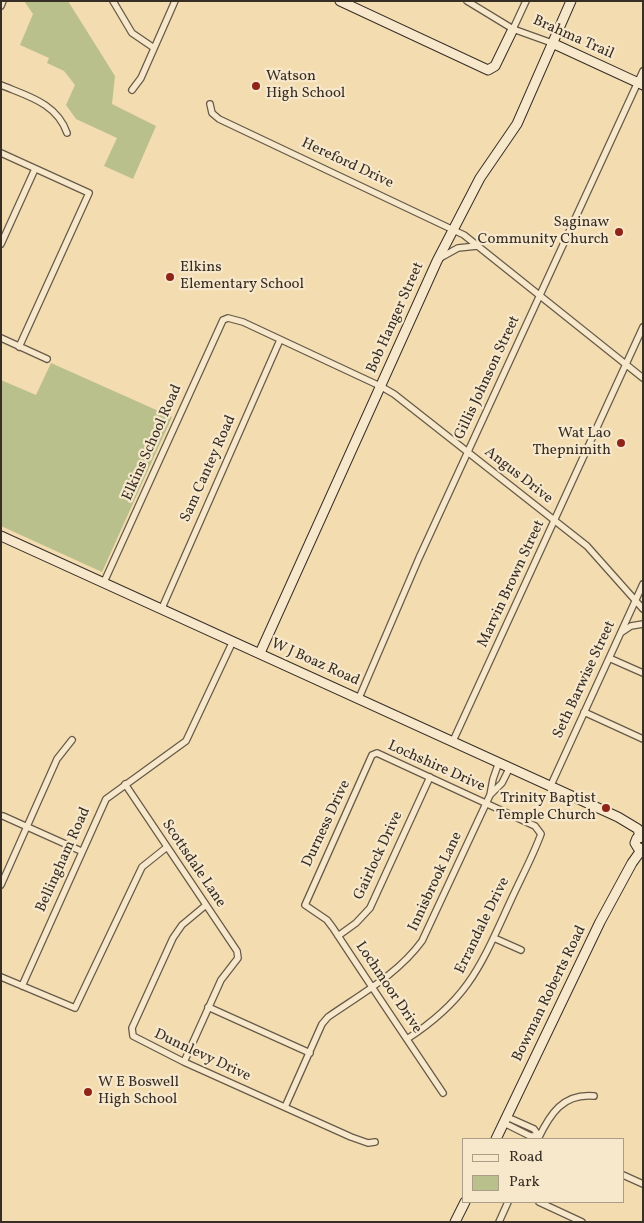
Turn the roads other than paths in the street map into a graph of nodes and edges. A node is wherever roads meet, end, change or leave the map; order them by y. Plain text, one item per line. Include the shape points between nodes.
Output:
1 (3, 1) edge
2 (113, 1) edge
3 (175, 1) edge
4 (340, 1) edge
5 (467, 1) edge
6 (526, 1) edge
7 (571, 1) edge
8 (1, 6) edge
9 (513, 29) junction
10 (552, 43) junction
11 (154, 48) junction
12 (643, 70) edge
13 (1, 84) edge
14 (640, 84) edge
15 (132, 90) dead end
16 (210, 104) dead end
17 (67, 133) dead end
18 (1, 154) edge
19 (35, 169) junction
20 (453, 228) junction
21 (1, 244) edge
22 (477, 246) junction
23 (437, 261) junction
24 (539, 296) junction
25 (228, 318) joint
26 (643, 328) edge
27 (1, 338) edge
28 (280, 340) junction
29 (20, 347) junction
30 (47, 359) dead end
31 (626, 364) junction
32 (643, 378) edge
33 (380, 386) junction
34 (467, 453) junction
35 (554, 520) junction
36 (1, 536) edge
37 (104, 582) junction
38 (643, 584) edge
39 (635, 601) junction
40 (162, 608) junction
41 (643, 609) edge
42 (643, 624) edge
43 (621, 632) junction
44 (233, 641) junction
45 (260, 653) junction
46 (609, 658) junction
47 (643, 673) edge
48 (359, 698) junction
49 (584, 712) junction
50 (643, 739) edge
51 (72, 740) dead end
52 (454, 741) junction
53 (374, 754) joint
54 (500, 762) junction
55 (510, 767) junction
56 (430, 777) junction
57 (125, 784) junction
58 (551, 786) junction
59 (490, 795) junction
60 (487, 803) junction
61 (3, 816) dead end
62 (27, 827) junction
63 (540, 830) joint
64 (640, 841) edge
65 (167, 847) junction
66 (81, 851) junction
67 (1, 885) edge
68 (206, 905) junction
69 (305, 905) joint
70 (338, 936) junction
71 (494, 938) junction
72 (521, 950) dead end
73 (1, 977) edge
74 (22, 986) junction
75 (372, 987) junction
76 (208, 1007) junction
77 (407, 1039) junction
78 (310, 1053) junction
79 (184, 1062) junction
80 (444, 1093) dead end
81 (594, 1096) dead end
82 (285, 1107) junction
83 (505, 1120) junction
84 (496, 1138) edge
85 (538, 1138) edge
86 (375, 1142) dead end
87 (624, 1175) edge
88 (643, 1176) edge
89 (641, 1183) edge
90 (464, 1203) edge
91 (508, 1203) edge
92 (541, 1203) edge
93 (455, 1222) edge
94 (498, 1222) edge
95 (582, 1222) edge

1 - 8 street
2 - 11 street via 132,33
3 - 11 street
4 - 9 street via 488,70 495,66
5 - 9 street, Brahma Trail
6 - 9 street
7 - 10 street, Bob Hanger Street
9 - 10 street, Brahma Trail
10 - 14 street, Brahma Trail
10 - 20 street, Bob Hanger Street via 517,124 480,178
11 - 15 street
12 - 14 street, Gillis Johnson Street
13 - 17 street via 53,109
14 - 24 street, Gillis Johnson Street
16 - 20 street, Hereford Drive via 212,113 219,119
18 - 19 street
19 - 21 street
19 - 29 street via 89,193
20 - 22 street, Hereford Drive
20 - 23 street, Bob Hanger Street
22 - 23 street via 458,248
22 - 24 street, Hereford Drive
23 - 33 street, Bob Hanger Street
24 - 31 street, Hereford Drive
24 - 34 street, Gillis Johnson Street
25 - 28 street, Angus Drive via 236,318
25 - 37 street, Elkins School Road via 223,320
26 - 31 street, Marvin Brown Street
27 - 29 street
28 - 33 street, Angus Drive
28 - 40 street, Sam Cantey Road
29 - 30 street
31 - 32 street, Hereford Drive
31 - 35 street, Marvin Brown Street
33 - 34 street, Angus Drive
33 - 45 street, Bob Hanger Street
34 - 35 street, Angus Drive
34 - 48 street, Gillis Johnson Street
35 - 39 street, Angus Drive via 593,552
35 - 52 street, Marvin Brown Street
36 - 37 street, W J Boaz Road
37 - 40 street, W J Boaz Road
38 - 39 street, Seth Barwise Street
39 - 41 street, Angus Drive
39 - 43 street, Seth Barwise Street
40 - 44 street, W J Boaz Road
42 - 43 street
43 - 46 street, Seth Barwise Street
44 - 45 street, W J Boaz Road
44 - 57 street, Bellingham Road via 186,741
45 - 48 street, W J Boaz Road
46 - 47 street
46 - 49 street, Seth Barwise Street
48 - 52 street, W J Boaz Road
49 - 50 street
49 - 58 street, Seth Barwise Street
51 - 62 street via 57,759
52 - 54 street, W J Boaz Road
53 - 56 street, Lochshire Drive
53 - 69 street, Durness Drive
54 - 55 street, W J Boaz Road
54 - 59 street, Innisbrook Lane via 492,779
55 - 58 street, W J Boaz Road
55 - 59 street, Innisbrook Lane via 502,783
56 - 60 street, Lochshire Drive
56 - 70 street, Gairlock Drive via 370,908
57 - 65 street, Scottsdale Lane
57 - 66 street, Bellingham Road via 106,799
58 - 64 street, W J Boaz Road via 618,817
59 - 60 street, Innisbrook Lane
60 - 63 street, Lochshire Drive
60 - 75 street, Innisbrook Lane via 422,941 410,958
61 - 62 street
62 - 66 street
62 - 67 street
63 - 71 street, Errandale Drive via 540,837
64 - 83 street, Bowman Roberts Road
65 - 68 street, Scottsdale Lane
65 - 74 street via 142,867 75,1008
66 - 74 street, Bellingham Road
68 - 76 street, Scottsdale Lane via 237,951 238,958 226,971
68 - 79 street, Dunnlevy Drive via 182,925 173,938 132,1028 137,1040
69 - 70 street, Lochmoor Drive via 327,920
70 - 75 street, Lochmoor Drive
71 - 72 street
71 - 77 street, Errandale Drive via 478,970 458,998
73 - 74 street
75 - 77 street, Lochmoor Drive
75 - 78 street, Innisbrook Lane via 328,1017
76 - 78 street
76 - 79 street
77 - 80 street, Lochmoor Drive
78 - 82 street, Innisbrook Lane
79 - 82 street, Dunnlevy Drive
81 - 85 street via 575,1097 561,1103
82 - 86 street, Dunnlevy Drive via 361,1141
83 - 84 street, Bowman Roberts Road
83 - 85 street via 534,1129
87 - 89 street
88 - 89 street
90 - 93 street
91 - 94 street
92 - 95 street

